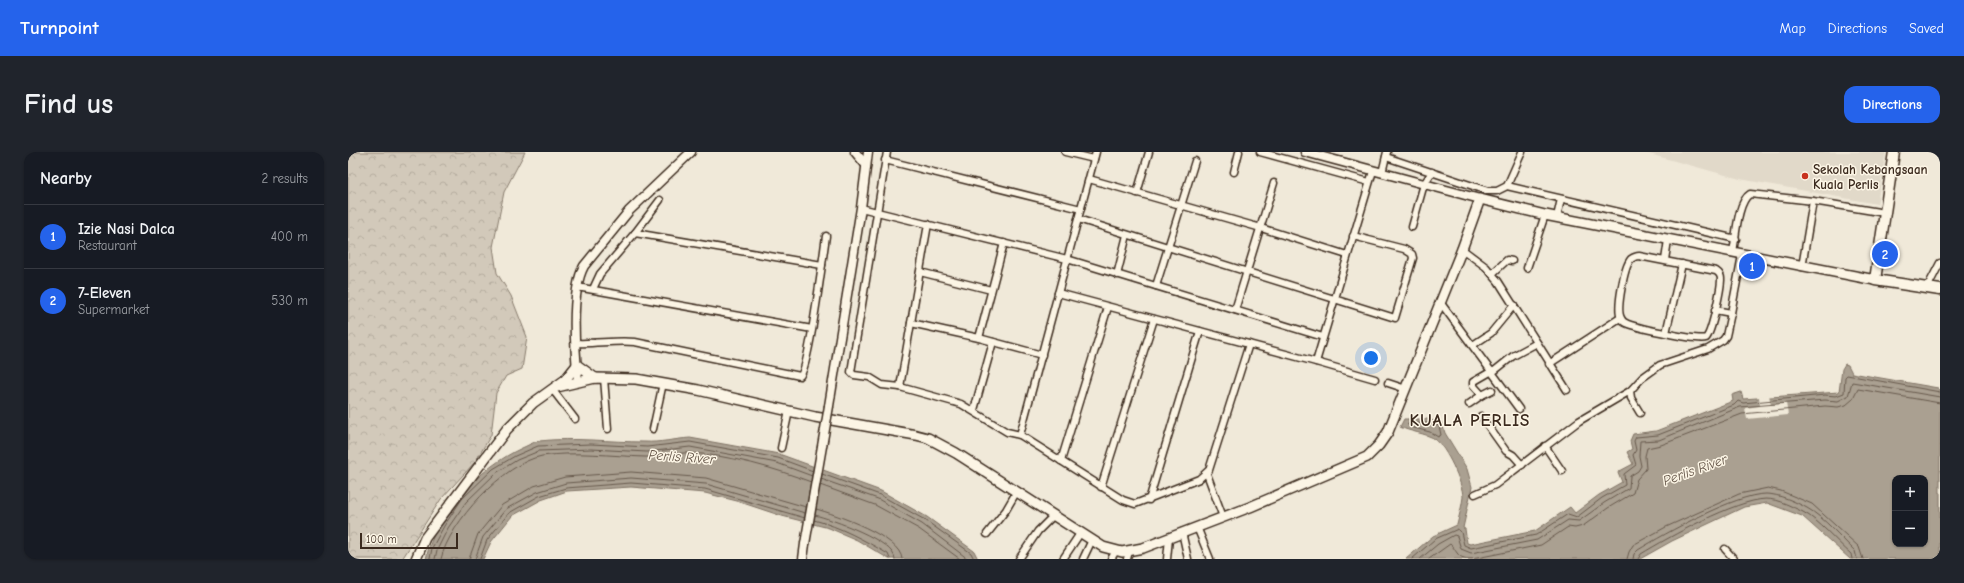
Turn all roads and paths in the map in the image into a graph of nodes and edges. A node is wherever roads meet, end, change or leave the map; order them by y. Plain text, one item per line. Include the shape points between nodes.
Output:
1 (691, 152) edge
2 (855, 152) edge
3 (868, 152) edge
4 (886, 152) edge
5 (1065, 152) edge
6 (1096, 152) edge
7 (1149, 152) edge
8 (1239, 152) edge
9 (1260, 152) edge
10 (1305, 152) edge
11 (1522, 152) edge
12 (1894, 152) edge
13 (1094, 159) junction
14 (885, 160) junction
15 (1195, 161) dead end
16 (1385, 163) edge
17 (866, 165) junction
18 (1373, 171) junction
19 (1234, 172) dead end
20 (1428, 178) junction
21 (1089, 179) junction
22 (1369, 182) junction
23 (1274, 183) dead end
24 (1507, 186) junction
25 (1138, 193) junction
26 (1480, 199) junction
27 (1561, 199) junction
28 (660, 200) dead end
29 (1813, 201) junction
30 (1182, 205) junction
31 (861, 208) junction
32 (1080, 209) junction
33 (878, 212) junction
34 (1885, 213) junction
35 (1545, 215) junction
36 (1557, 217) junction
37 (1078, 219) junction
38 (928, 224) junction
39 (1412, 227) dead end
40 (1262, 228) junction
41 (635, 233) junction
42 (1128, 235) junction
43 (826, 236) dead end
44 (1353, 236) junction
45 (1736, 239) junction
46 (1668, 240) junction
47 (1004, 243) junction
48 (1168, 247) junction
49 (1462, 249) junction
50 (1733, 252) junction
51 (1347, 255) junction
52 (1742, 255) junction
53 (1067, 259) junction
54 (1665, 260) junction
55 (1512, 261) dead end
56 (1940, 263) edge
57 (1682, 264) junction
58 (822, 265) junction
59 (1802, 267) junction
60 (1527, 268) dead end
61 (920, 272) junction
62 (1248, 272) junction
63 (1492, 274) junction
64 (1117, 275) junction
65 (1875, 280) junction
66 (1156, 286) junction
67 (577, 287) junction
68 (1927, 288) junction
69 (593, 289) junction
70 (991, 290) junction
71 (1940, 290) edge
72 (1058, 293) junction
73 (1334, 300) junction
74 (1440, 302) junction
75 (1514, 304) junction
76 (1108, 307) junction
77 (1236, 310) junction
78 (1715, 310) junction
79 (1731, 313) junction
80 (1620, 318) junction
81 (1154, 319) junction
82 (910, 323) junction
83 (812, 329) junction
84 (1200, 331) junction
85 (1666, 333) junction
86 (1323, 337) junction
87 (979, 338) junction
88 (993, 342) junction
89 (576, 343) junction
90 (1537, 343) junction
91 (1249, 344) junction
92 (1473, 345) junction
93 (1042, 355) junction
94 (576, 360) junction
95 (1316, 362) junction
96 (1549, 364) junction
97 (1493, 372) junction
98 (599, 378) junction
99 (1375, 379) dead end
100 (578, 381) junction
101 (663, 383) junction
102 (1388, 383) dead end
103 (555, 388) junction
104 (900, 388) junction
105 (1406, 389) junction
106 (1492, 390) dead end
107 (1567, 390) dead end
108 (1630, 392) junction
109 (1482, 396) junction
110 (1469, 404) dead end
111 (1519, 409) dead end
112 (974, 410) junction
113 (789, 411) junction
114 (1640, 413) dead end
115 (1481, 416) dead end
116 (575, 419) dead end
117 (608, 428) dead end
118 (653, 428) dead end
119 (1020, 435) junction
120 (1545, 446) junction
121 (781, 448) dead end
122 (1061, 461) junction
123 (1522, 465) junction
124 (1562, 471) dead end
125 (1207, 474) junction
126 (1102, 486) junction
127 (1017, 491) junction
128 (1475, 494) dead end
129 (1149, 500) junction
130 (1054, 515) junction
131 (1223, 517) junction
132 (1197, 527) junction
133 (1081, 532) junction
134 (1182, 532) junction
135 (987, 534) dead end
136 (1169, 538) junction
137 (1092, 540) junction
138 (1726, 554) edge
139 (1113, 555) edge
140 (1128, 555) edge
141 (416, 559) edge
142 (803, 559) edge
143 (1020, 559) edge
144 (1063, 559) edge
145 (1083, 559) edge
146 (1167, 559) edge
147 (1188, 559) edge
148 (1210, 559) edge
149 (1734, 559) edge

1 - 67 street via 629,211 584,266
2 - 17 street
3 - 17 street
4 - 14 street
5 - 13 street
6 - 13 street
7 - 25 street
8 - 19 street
9 - 22 street
10 - 18 street
11 - 24 street
12 - 34 main road
13 - 21 street
14 - 32 street
14 - 33 street
15 - 30 street
16 - 18 street
16 - 20 street
16 - 20 street
17 - 31 street
18 - 22 street
20 - 24 street via 1492,192
20 - 26 street
20 - 39 street
21 - 25 street
21 - 32 street
22 - 44 street
23 - 40 street
24 - 27 street
25 - 30 street
26 - 35 main road
26 - 49 main road
27 - 36 street
27 - 45 street
28 - 41 street
29 - 34 street
29 - 45 street via 1750,194 1744,199 1741,207
29 - 59 street
30 - 40 street
30 - 48 street
31 - 33 street
31 - 142 street, bridge
32 - 37 street
33 - 38 street
33 - 104 street via 851,372 882,385
34 - 65 main road
35 - 36 main road
35 - 60 street
36 - 46 main road
37 - 42 street
37 - 53 street
38 - 47 street
38 - 61 street
40 - 51 street
40 - 62 street
41 - 58 street
41 - 69 street via 600,274
42 - 48 street
42 - 64 street
43 - 58 street
44 - 51 street
44 - 73 street via 1404,249 1412,254 1413,258 1395,318
45 - 50 street
46 - 50 main road
46 - 54 street
47 - 53 street
47 - 70 street
48 - 62 street
48 - 66 street
49 - 63 street
49 - 74 main road
50 - 52 main road
51 - 73 street
52 - 59 main road
52 - 79 street
53 - 64 street
53 - 72 street
54 - 57 street
54 - 80 street via 1640,256 1631,259 1621,294 1618,312
55 - 63 street via 1507,260
56 - 68 street
57 - 78 street via 1719,273 1721,279
57 - 85 street
58 - 83 street
59 - 65 main road
61 - 70 street
61 - 82 street
62 - 73 street
62 - 77 street
63 - 75 street
64 - 66 street
65 - 68 main road
66 - 77 street
67 - 69 street
67 - 89 street
68 - 71 main road
69 - 83 street
70 - 87 street
72 - 76 street
72 - 93 street
73 - 86 street
74 - 92 street
74 - 105 main road
75 - 90 street
75 - 92 street via 1491,333
76 - 81 street
76 - 122 street
77 - 86 street
78 - 79 street
78 - 85 street via 1711,332 1706,338
79 - 108 street via 1723,340 1708,350 1660,365 1642,378
80 - 85 street via 1628,324
80 - 96 street
81 - 84 street
81 - 126 street
82 - 87 street
82 - 104 street
83 - 89 street via 803,373 796,376 635,342
84 - 91 street
84 - 129 street
86 - 95 street
87 - 88 street
88 - 93 street
88 - 112 street
89 - 94 street
90 - 96 street
90 - 97 street via 1509,359
91 - 95 street
91 - 125 street
92 - 97 street
93 - 119 street
94 - 98 main road
94 - 100 street
94 - 103 main road via 564,380
95 - 99 street
96 - 107 street
97 - 109 street via 1472,384
97 - 111 street
98 - 100 main road
98 - 101 main road
98 - 117 street
100 - 103 main road
101 - 113 main road
101 - 118 street
102 - 105 street
103 - 116 street
103 - 141 main road via 533,403 507,429 425,538
104 - 112 street via 954,401
105 - 131 main road via 1388,432 1367,457
106 - 109 street
108 - 114 street
108 - 120 street via 1579,421
109 - 110 street
112 - 119 street via 1007,432
113 - 121 street
113 - 127 main road via 928,438
115 - 123 street via 1506,451
119 - 122 street
120 - 123 street
120 - 124 street
122 - 126 street
123 - 128 street via 1495,485
125 - 129 street
125 - 131 street
126 - 129 street via 1129,503 1139,504
127 - 130 main road
127 - 135 street
130 - 133 main road
130 - 143 street via 1038,531
131 - 132 main road
132 - 134 main road
132 - 148 street
133 - 137 main road
133 - 144 street
134 - 136 main road
134 - 147 street
136 - 140 main road
136 - 146 street
137 - 139 main road
137 - 145 street
138 - 149 street
139 - 140 main road

